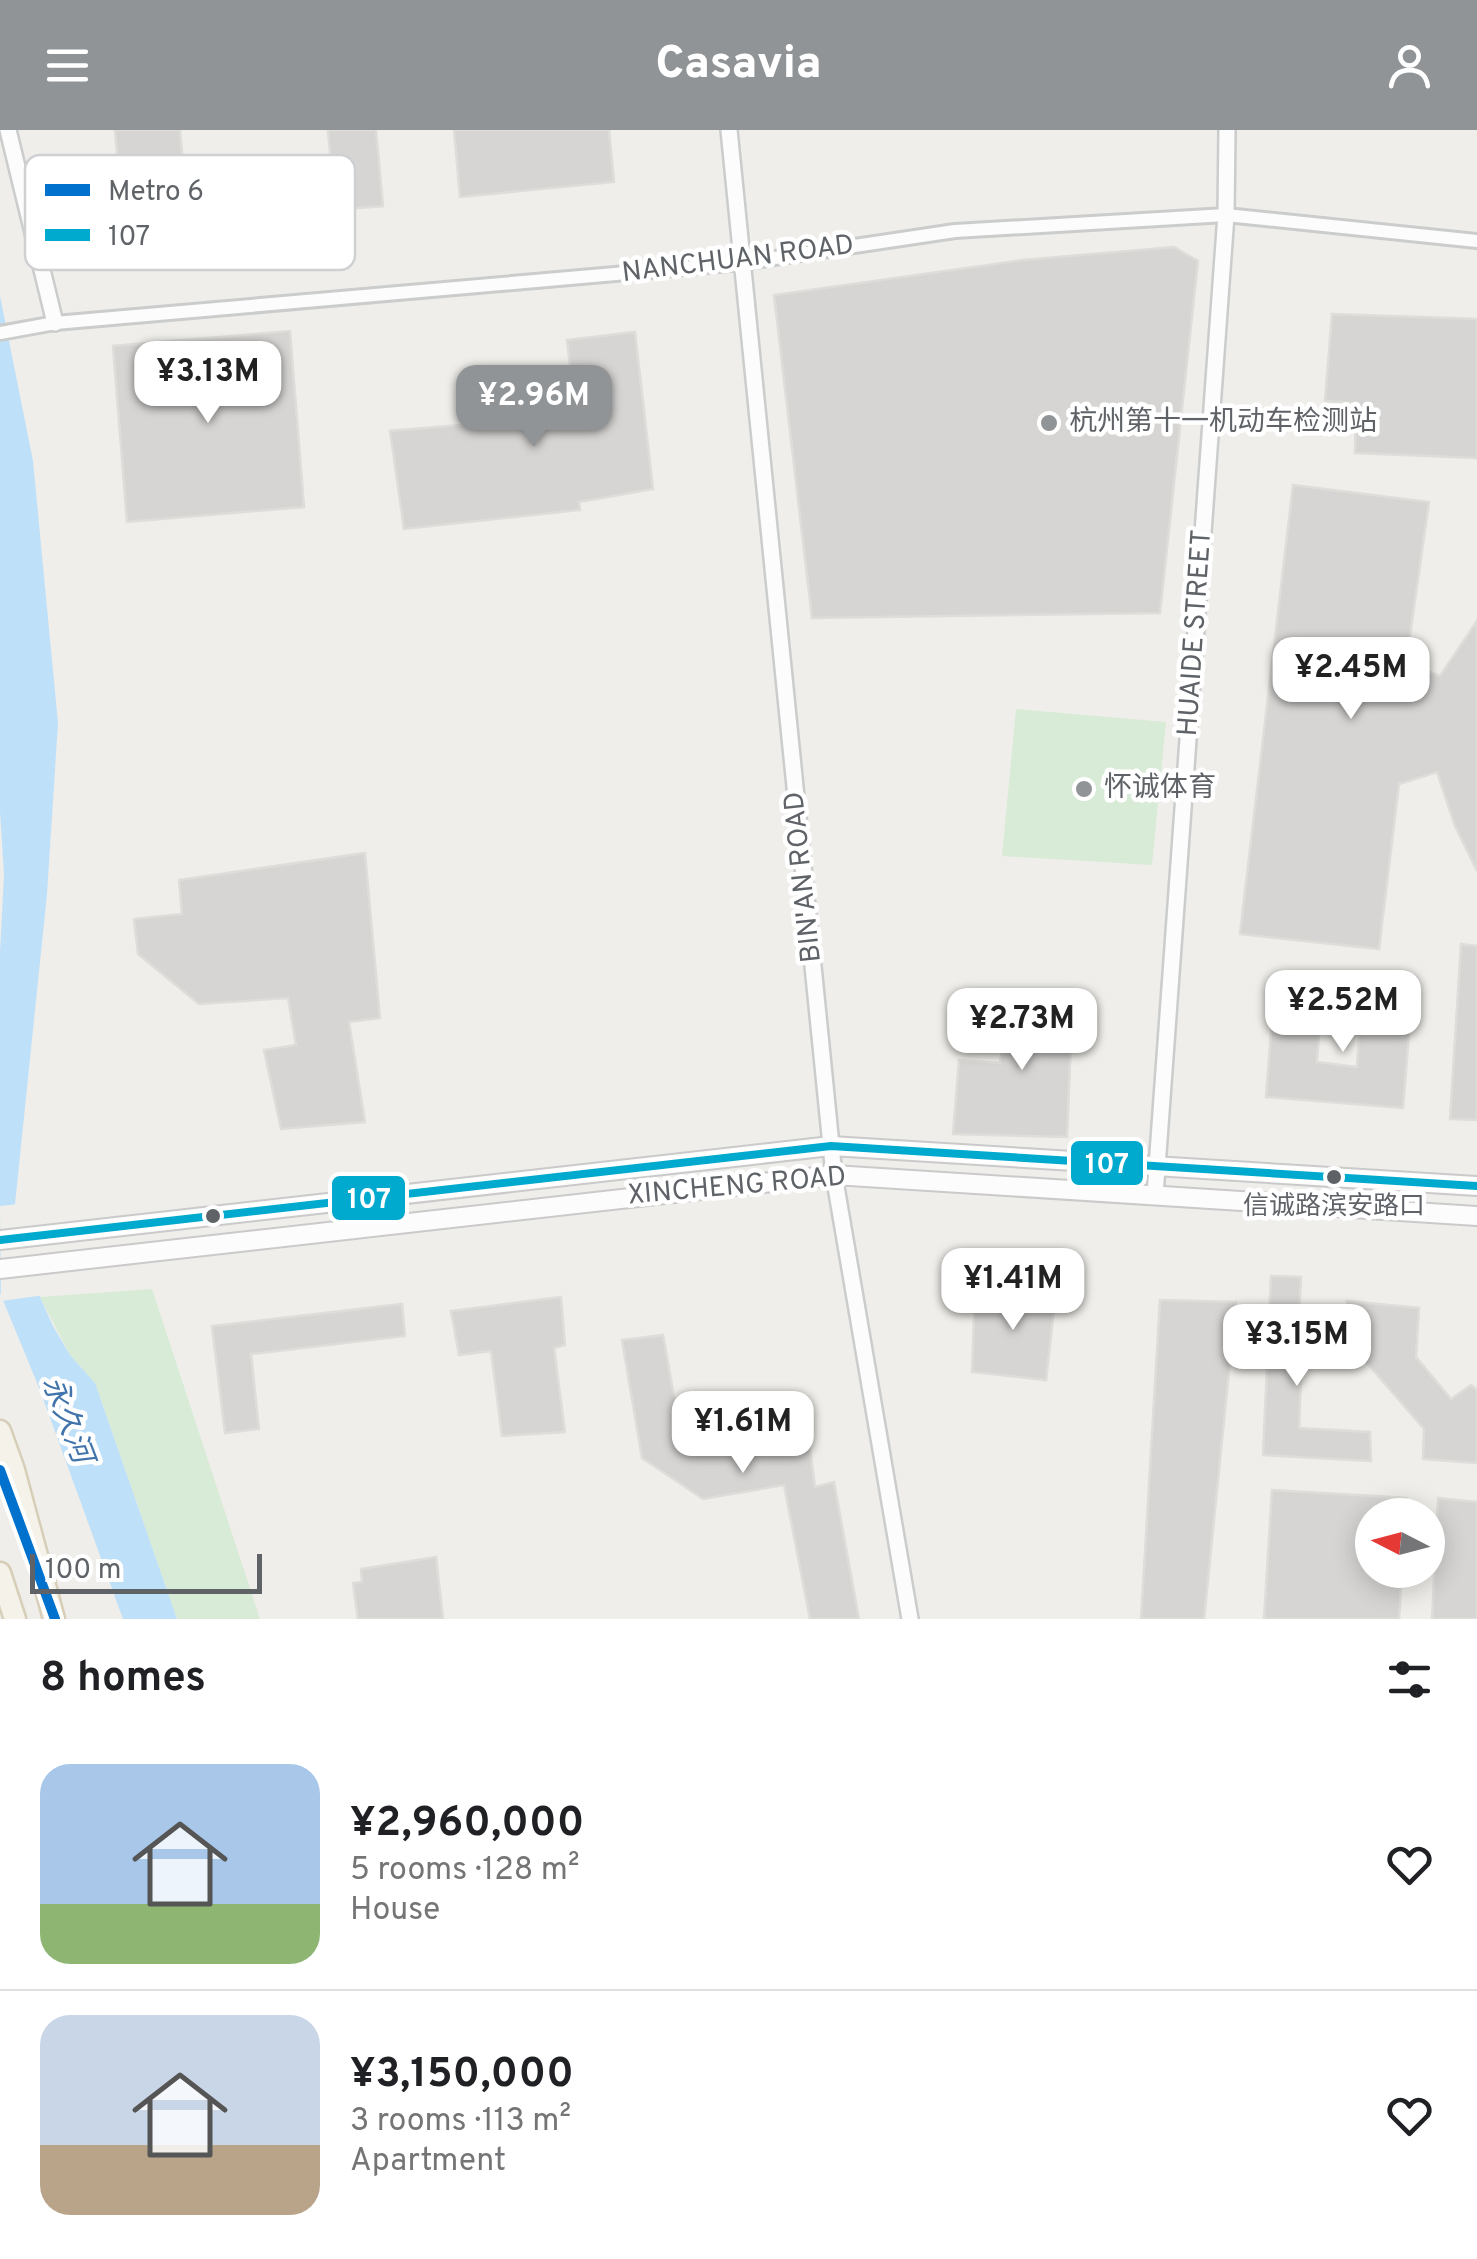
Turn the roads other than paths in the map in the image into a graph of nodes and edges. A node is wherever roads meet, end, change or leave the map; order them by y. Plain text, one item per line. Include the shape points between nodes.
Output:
1 (8, 130) edge
2 (729, 130) edge
3 (1227, 130) edge
4 (25, 201) edge
5 (1226, 215) junction
6 (1477, 241) edge
7 (741, 263) junction
8 (41, 270) edge
9 (54, 323) junction
10 (0, 333) edge
11 (831, 1146) junction
12 (1158, 1164) junction
13 (834, 1175) junction
14 (1477, 1186) edge
15 (1155, 1195) junction
16 (1477, 1216) edge
17 (0, 1240) edge
18 (0, 1269) edge
19 (0, 1431) edge
20 (0, 1574) edge
21 (16, 1619) edge
22 (54, 1619) edge
23 (910, 1619) edge

1 - 4 street
2 - 7 street, BIN'AN ROAD
3 - 5 street, HUAIDE STREET
5 - 6 street, NANCHUAN ROAD
5 - 7 street, NANCHUAN ROAD via 955,232
5 - 12 street, HUAIDE STREET
7 - 9 street, NANCHUAN ROAD
7 - 11 street, BIN'AN ROAD
8 - 9 street
9 - 10 street, NANCHUAN ROAD
11 - 12 main road, XINCHENG ROAD
11 - 13 street, BIN'AN ROAD
11 - 17 main road, XINCHENG ROAD
12 - 14 main road, XINCHENG ROAD
12 - 15 street, HUAIDE STREET
13 - 15 main road, XINCHENG ROAD
13 - 18 main road, XINCHENG ROAD
13 - 23 street, BIN'AN ROAD
15 - 16 main road, XINCHENG ROAD
19 - 22 main road
20 - 21 main road

